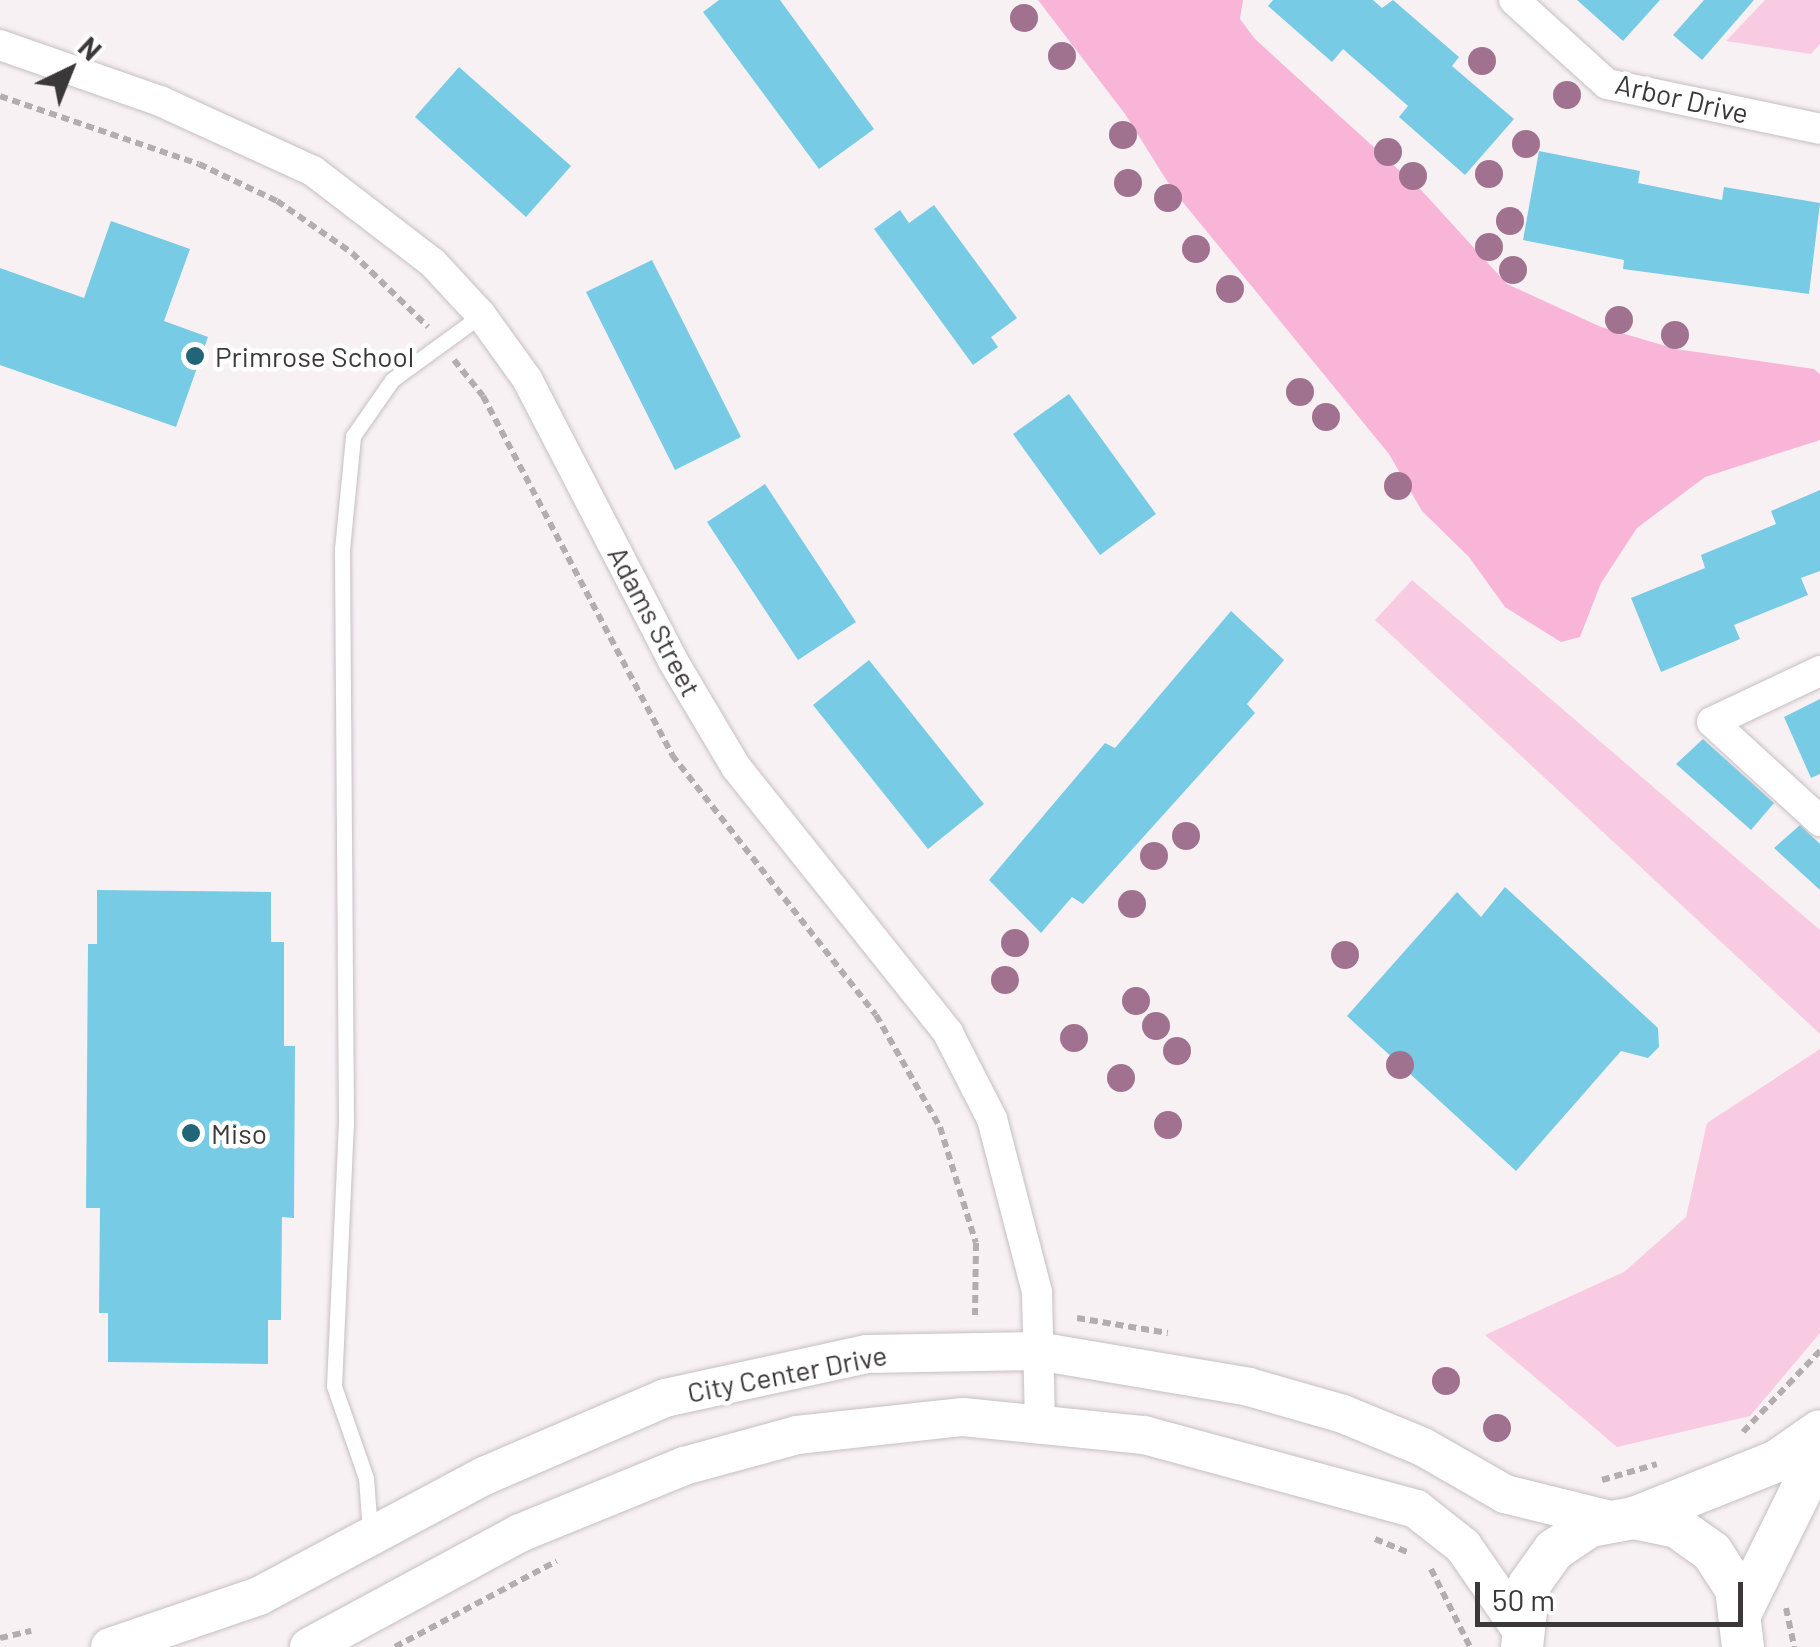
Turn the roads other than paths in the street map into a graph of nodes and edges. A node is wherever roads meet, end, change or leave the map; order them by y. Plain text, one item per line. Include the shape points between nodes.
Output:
1 (1514, 0) edge
2 (0, 45) edge
3 (1820, 128) edge
4 (481, 314) junction
5 (1820, 672) edge
6 (1820, 821) edge
7 (1037, 1351) junction
8 (1040, 1421) junction
9 (1820, 1431) edge
10 (1820, 1452) edge
11 (1613, 1507) junction
12 (370, 1540) junction
13 (1521, 1637) edge
14 (1743, 1637) edge
15 (110, 1647) edge
16 (309, 1647) edge

1 - 3 street, Arbor Drive via 1608,84
2 - 4 street, Adams Street via 160,100 313,171 433,263
4 - 7 street, Adams Street via 536,396 673,661 736,766 948,1034 992,1119 1023,1224 1038,1292
4 - 12 lane via 392,380 354,436 342,549 346,1126 334,1386 366,1478
5 - 6 street via 1712,722
7 - 8 street, Adams Street
7 - 11 street, City Center Drive via 1249,1387 1343,1414 1506,1494
7 - 12 street, City Center Drive via 867,1354 665,1398 484,1476
8 - 13 street via 1162,1439 1416,1509 1463,1546
8 - 16 street via 888,1422 797,1434 684,1466 520,1533
9 - 11 main road via 1778,1461
10 - 14 main road
11 - 13 main road via 1539,1566
11 - 14 main road via 1696,1537 1726,1569
12 - 15 street, City Center Drive via 258,1596

